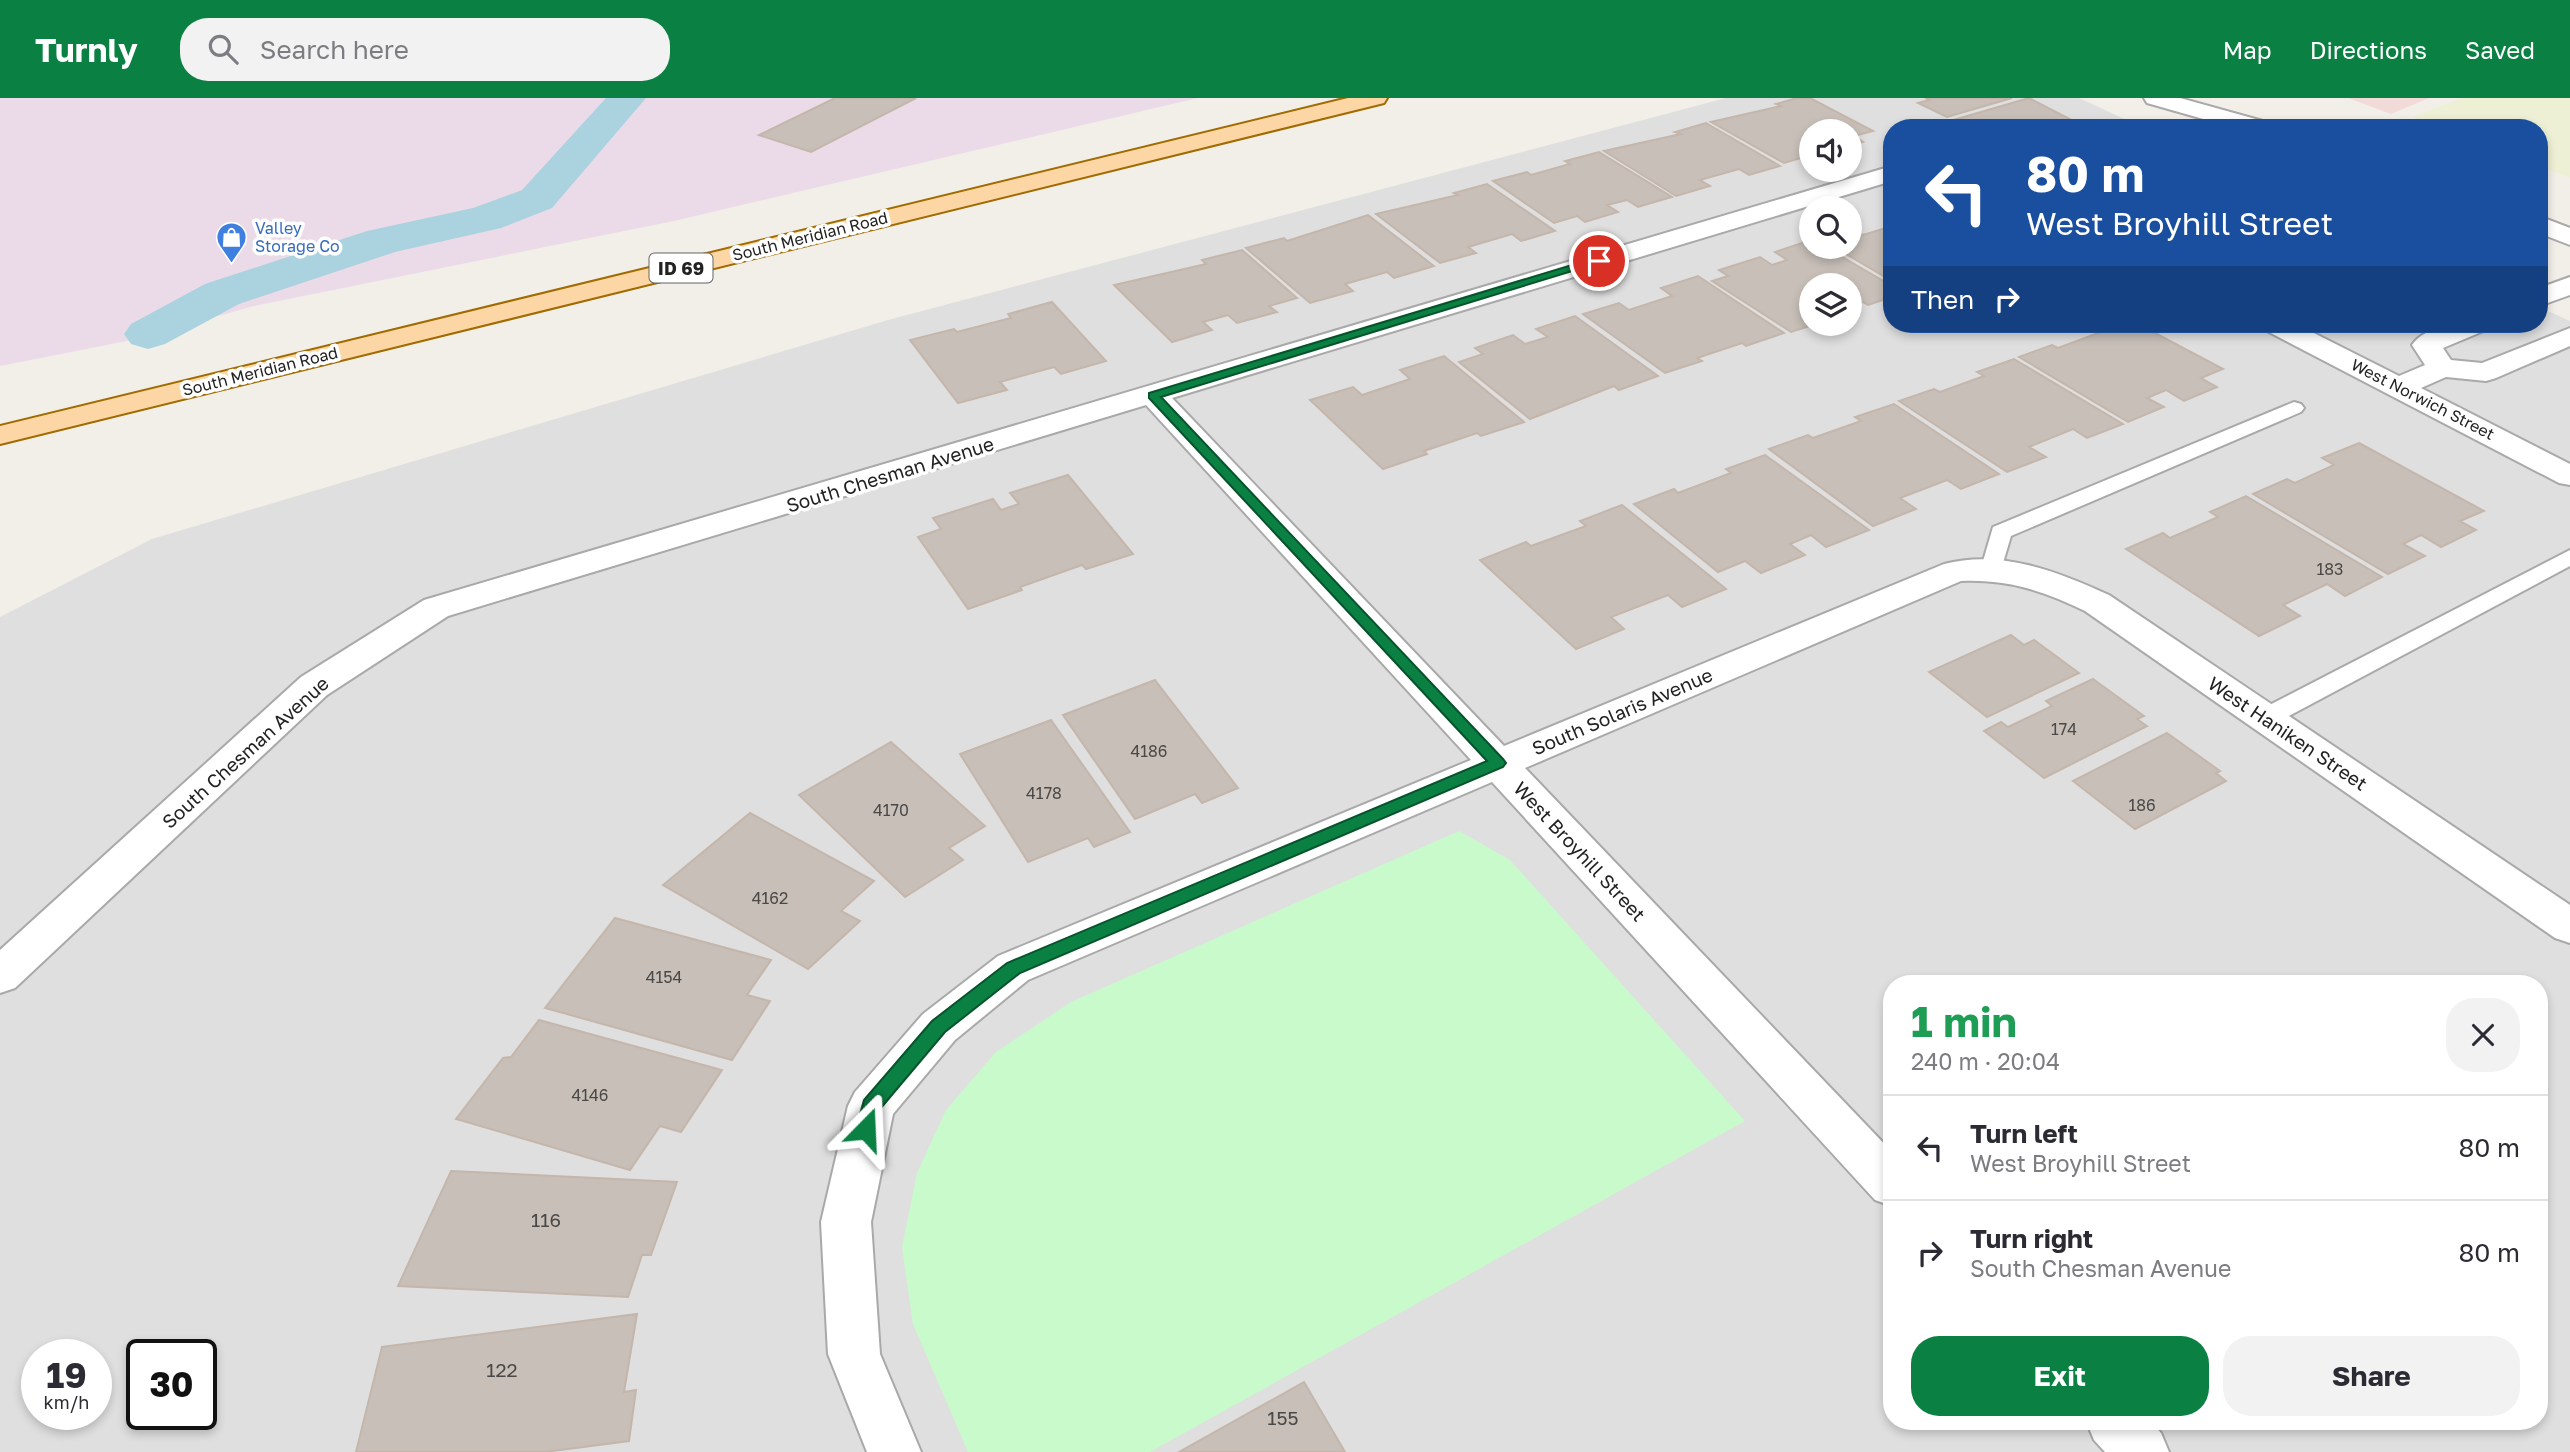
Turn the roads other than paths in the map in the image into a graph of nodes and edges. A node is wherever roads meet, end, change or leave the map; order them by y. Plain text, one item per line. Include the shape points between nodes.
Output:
1 (1376, 98) edge
2 (2155, 98) edge
3 (2203, 98) edge
4 (2229, 119) joint
5 (1883, 176) edge
6 (2548, 227) edge
7 (2570, 236) edge
8 (2570, 285) edge
9 (2548, 294) edge
10 (2293, 333) edge
11 (2455, 333) edge
12 (2570, 336) edge
13 (2442, 368) junction
14 (2399, 387) junction
15 (1153, 396) junction
16 (2294, 408) dead end
17 (0, 435) edge
18 (2570, 476) edge
19 (2570, 557) edge
20 (1992, 568) junction
21 (2266, 718) junction
22 (1498, 763) junction
23 (2570, 927) edge
24 (0, 976) edge
25 (1883, 1175) edge
26 (2121, 1430) edge
27 (894, 1452) edge
28 (2142, 1452) edge

1 - 17 main road, South Meridian Road / ID 69
2 - 4 street
3 - 4 street
5 - 15 street, South Chesman Avenue
6 - 7 street
8 - 9 street
10 - 14 street, West Norwich Street
11 - 13 street via 2426,345
12 - 13 street via 2486,372
13 - 14 street
14 - 18 street, West Norwich Street
15 - 22 street, West Broyhill Street
15 - 24 street, South Chesman Avenue via 436,608 314,686
16 - 20 lane via 2001,532
19 - 21 lane
20 - 21 street, West Haniken Street via 2049,580 2097,603
20 - 22 street, South Solaris Avenue via 1956,571
21 - 23 street, West Haniken Street
22 - 25 street, West Broyhill Street
22 - 27 street, South Solaris Avenue via 1013,968 939,1027 871,1106 846,1222 854,1354
26 - 28 street

